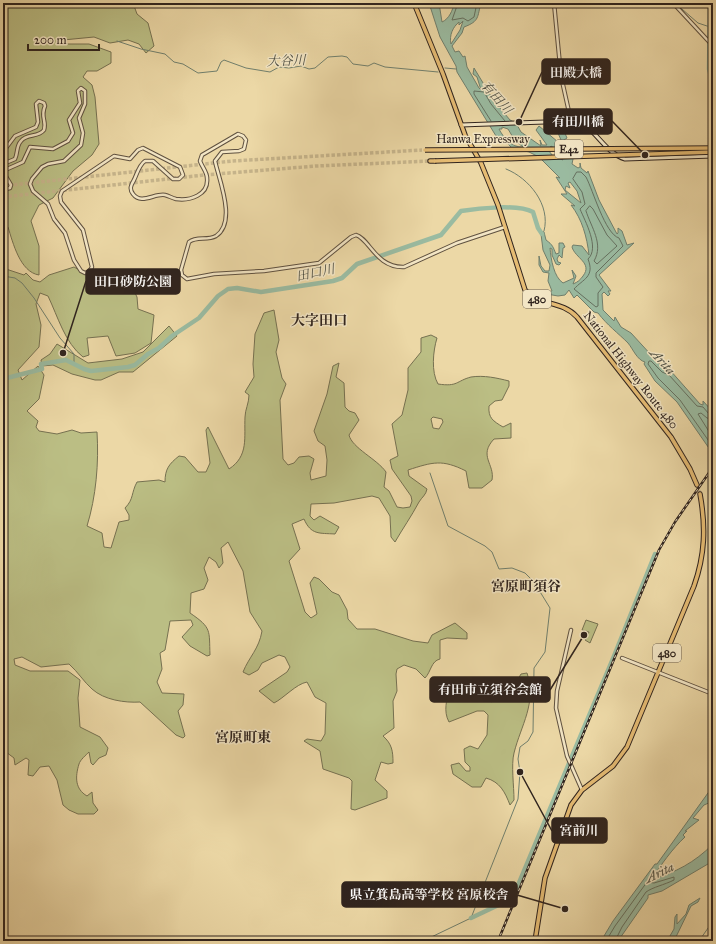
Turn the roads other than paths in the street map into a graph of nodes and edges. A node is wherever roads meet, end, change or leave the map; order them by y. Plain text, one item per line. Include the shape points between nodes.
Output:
1 (414, 3) edge
2 (554, 3) edge
3 (673, 3) edge
4 (713, 46) edge
5 (569, 112) dead end
6 (461, 125) junction
7 (713, 148) edge
8 (424, 150) tunnel mouth
9 (3, 152) edge
10 (713, 152) edge
11 (713, 156) edge
12 (432, 161) tunnel mouth
13 (3, 164) edge
14 (3, 184) edge
15 (505, 226) junction
16 (697, 485) tunnel mouth
17 (700, 494) tunnel mouth
18 (571, 630) dead end
19 (622, 658) dead end
20 (659, 672) junction
21 (713, 694) edge
22 (582, 790) junction
23 (535, 941) edge

1 - 6 highway, National Highway Route 480 / 480
2 - 5 street via 561,76
3 - 4 street
6 - 11 main road via 578,121 614,153 625,159
6 - 15 highway, National Highway Route 480 / 480 via 481,163
7 - 8 highway, Hanwa Expressway / E42, bridge
9 - 13 street via 18,135 36,127 36,104 39,101 44,102 44,130 40,134 23,139 15,159
10 - 12 highway, Hanwa Expressway / E42, bridge
14 - 15 street via 6,189 10,188 5,170 23,162 30,146 55,149 70,140 73,133 69,120 79,106 81,99 78,91 83,88 86,101 79,118 83,133 81,145 64,161 42,167 30,184 32,190 48,204 54,219 66,234 73,258 82,272 88,272 92,267 85,237 82,226 61,202 62,191 114,156 130,158 143,148 180,167 183,175 179,179 174,179 152,162 145,161 131,185 134,196 141,198 163,194 177,199 194,198 204,190 208,181 200,161 202,154 238,134 246,140 244,149 222,152 215,161 224,194 224,226 220,233 211,238 196,238 189,242 181,269 185,277 191,279 213,274 267,271 319,263 355,235 361,237 380,258 393,266 404,267 464,240
15 - 16 highway, National Highway Route 480 / 480 via 525,290 535,298 568,308 581,321 671,437
17 - 20 highway, 480 via 705,531 700,568
18 - 22 street via 557,691 556,708 567,756
19 - 20 street
20 - 21 street
20 - 22 highway, 480 via 622,757
22 - 23 highway, 480 via 568,812 545,878

